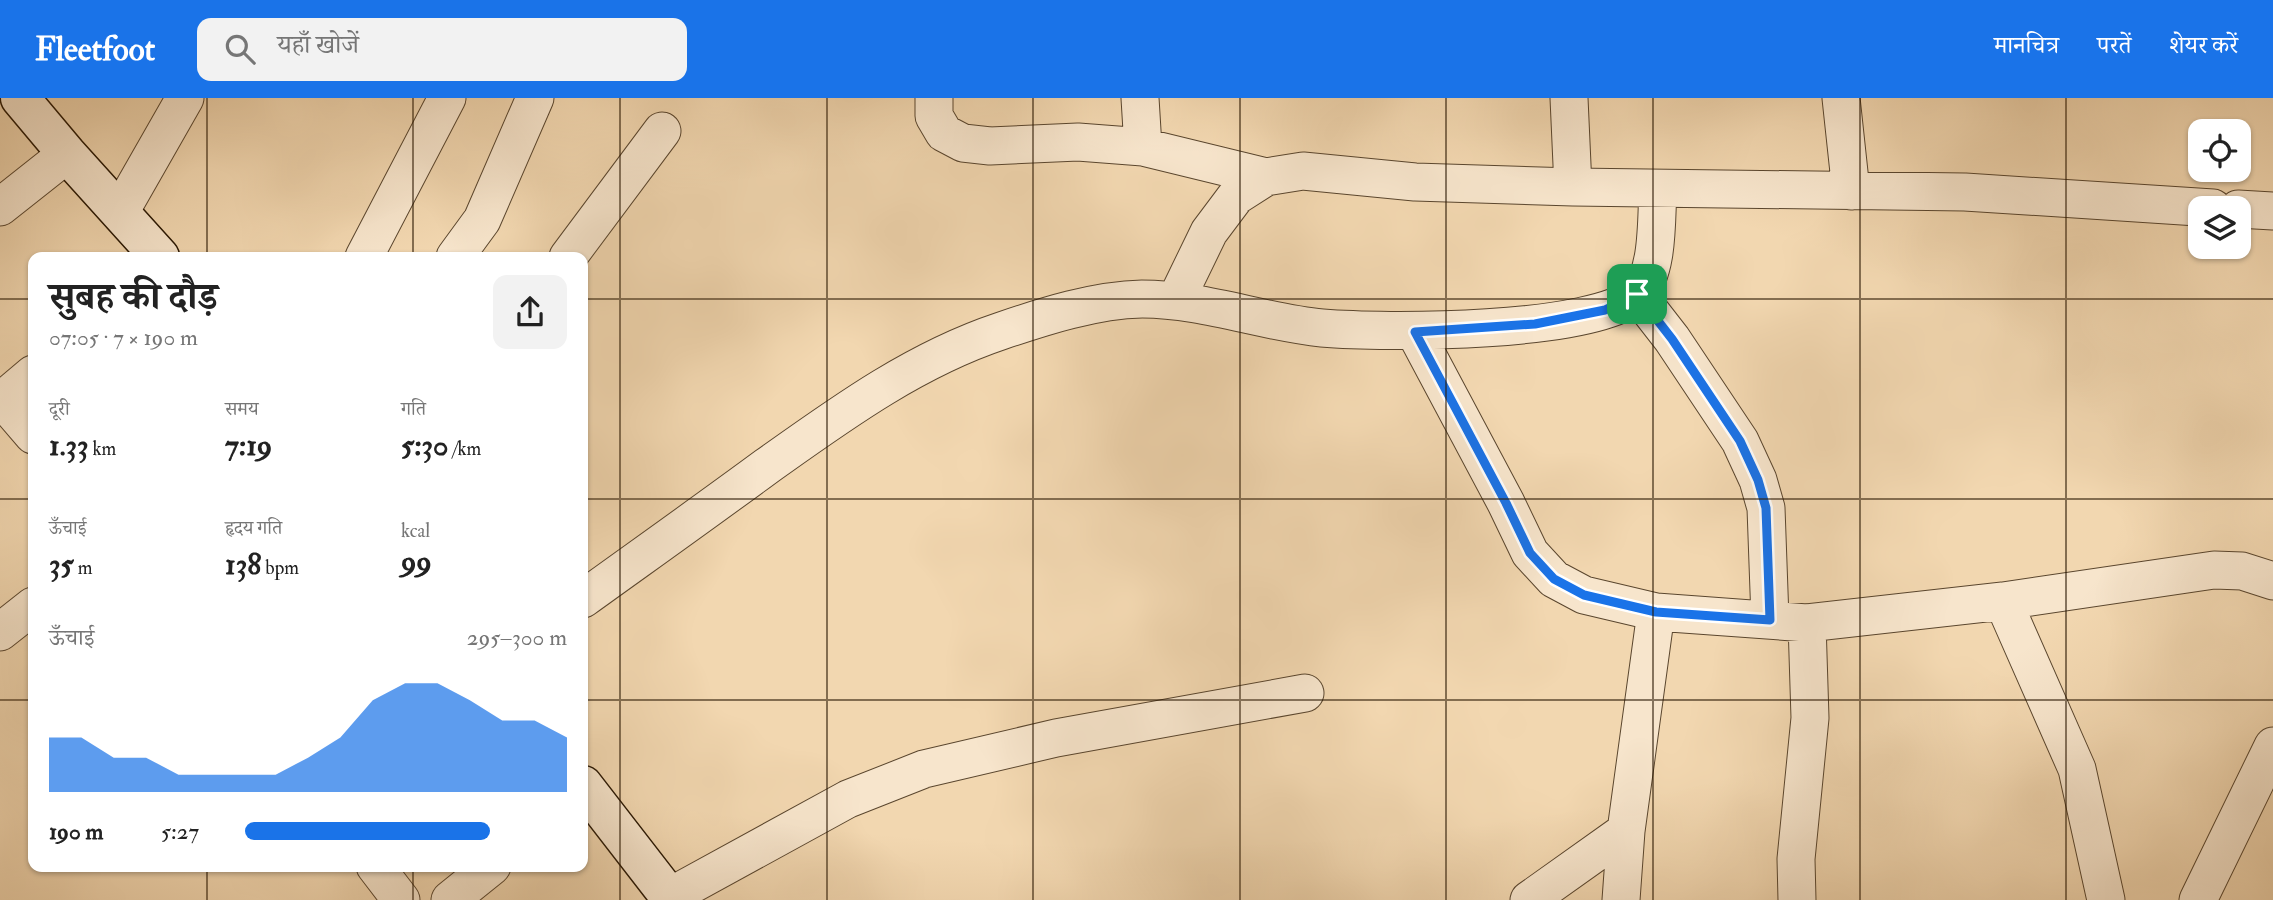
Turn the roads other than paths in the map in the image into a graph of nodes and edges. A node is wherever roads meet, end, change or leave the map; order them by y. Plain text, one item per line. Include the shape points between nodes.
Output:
1 (20, 98) edge
2 (185, 98) edge
3 (447, 98) edge
4 (535, 98) edge
5 (934, 98) edge
6 (1140, 98) edge
7 (1569, 98) edge
8 (1841, 98) edge
9 (662, 131) dead end
10 (1143, 147) junction
11 (67, 154) junction
12 (1266, 177) junction
13 (1573, 187) junction
14 (1658, 190) junction
15 (1851, 191) junction
16 (2188, 206) edge
17 (0, 207) edge
18 (2251, 210) edge
19 (2273, 211) edge
20 (120, 212) junction
21 (156, 252) edge
22 (367, 252) edge
23 (459, 252) edge
24 (572, 252) edge
25 (1637, 294) junction
26 (1176, 300) junction
27 (1415, 332) junction
28 (28, 378) edge
29 (1, 401) edge
30 (28, 430) edge
31 (2273, 581) edge
32 (588, 595) edge
33 (2003, 601) junction
34 (28, 610) edge
35 (1656, 612) junction
36 (1770, 620) junction
37 (1807, 623) junction
38 (0, 632) edge
39 (1306, 694) dead end
40 (2273, 746) edge
41 (588, 795) edge
42 (1626, 831) junction
43 (380, 872) edge
44 (485, 872) edge
45 (670, 898) edge
46 (401, 900) edge
47 (450, 900) edge
48 (1529, 900) edge
49 (1621, 900) edge
50 (1797, 900) edge
51 (2106, 900) edge
52 (2198, 900) edge

1 - 11 street
2 - 20 street
3 - 22 street
4 - 23 street via 482,220
5 - 10 street via 934,116 944,133 963,143 1078,142
6 - 10 street
7 - 13 street
8 - 15 street
9 - 24 street
10 - 12 street
11 - 17 street
11 - 20 street
12 - 13 street via 1303,171 1415,182
12 - 26 street via 1236,196 1209,232
13 - 14 street
14 - 15 street
14 - 25 street via 1654,251 1649,275
15 - 16 street via 1965,192
18 - 19 street
20 - 21 street
25 - 27 street via 1605,310 1535,324
25 - 36 street via 1740,441 1758,480 1766,508
26 - 27 street via 1321,328
26 - 32 street via 1139,299 1085,307 999,332 924,363 849,407
27 - 35 street via 1530,553 1554,579 1584,595
28 - 29 street
29 - 30 street
31 - 33 street via 2242,571 2214,570
33 - 37 street
33 - 51 street via 2077,769
34 - 38 street
35 - 36 street
35 - 42 street
36 - 37 street
37 - 50 street via 1810,718
39 - 45 street via 1056,738 924,769 848,799
40 - 52 street
41 - 45 street
42 - 48 street
42 - 49 street
43 - 46 street
44 - 47 street

